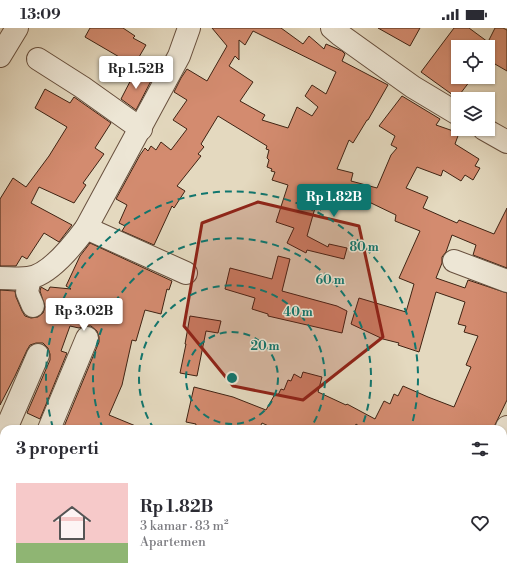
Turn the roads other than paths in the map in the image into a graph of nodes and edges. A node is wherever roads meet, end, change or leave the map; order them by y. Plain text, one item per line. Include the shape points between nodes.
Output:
1 (17, 28) edge
2 (189, 28) edge
3 (332, 28) edge
4 (0, 56) edge
5 (38, 59) dead end
6 (451, 110) edge
7 (140, 129) junction
8 (495, 135) edge
9 (507, 142) edge
10 (86, 228) junction
11 (454, 261) dead end
12 (186, 273) dead end
13 (0, 278) edge
14 (30, 278) junction
15 (507, 281) edge
16 (33, 306) dead end
17 (87, 338) dead end
18 (38, 355) dead end
19 (8, 425) edge
20 (52, 425) edge

1 - 4 street
2 - 7 street via 179,56
3 - 6 street via 413,87
5 - 7 street
7 - 10 street
8 - 9 street
10 - 12 street
10 - 14 street via 69,250 44,272
11 - 15 street
13 - 14 street
14 - 16 street via 27,292
17 - 20 street
18 - 19 street

